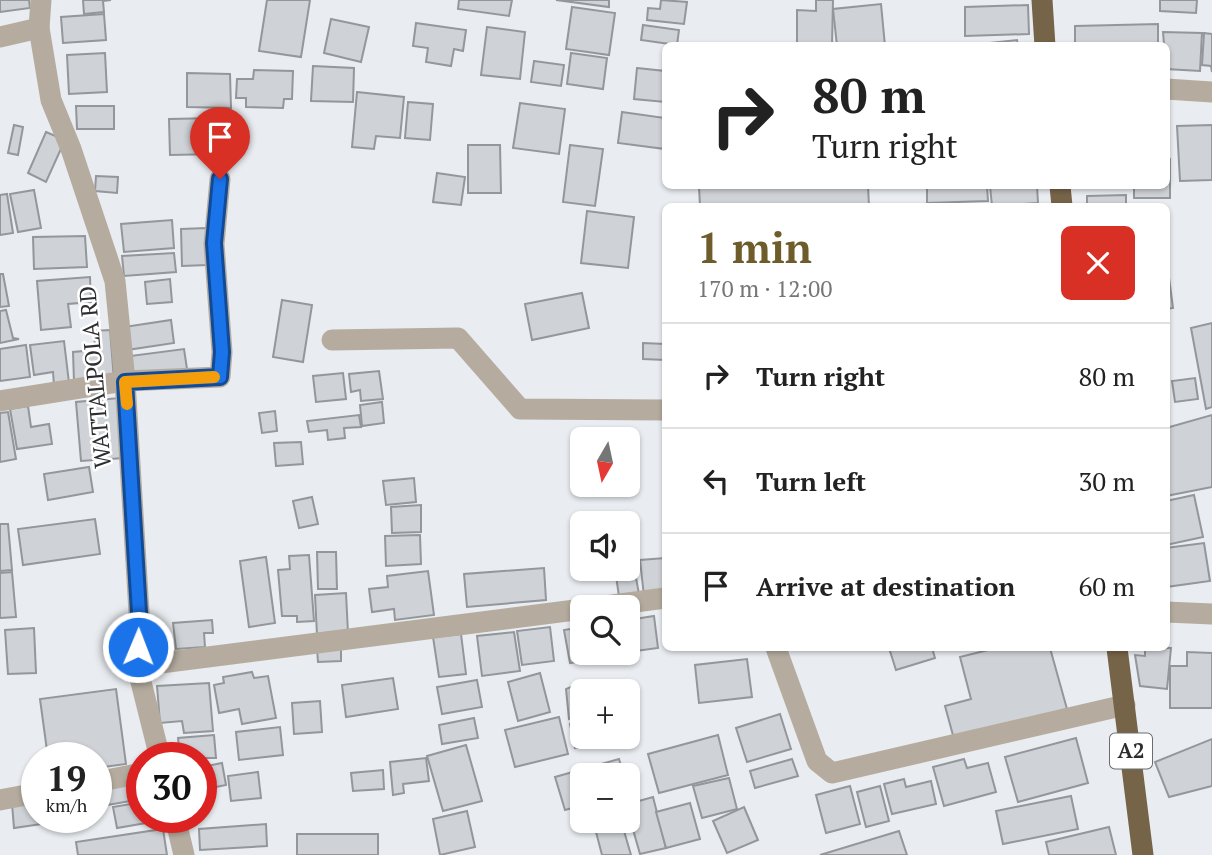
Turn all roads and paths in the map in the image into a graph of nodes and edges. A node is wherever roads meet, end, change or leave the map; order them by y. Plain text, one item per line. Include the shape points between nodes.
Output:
1 (41, 0) edge
2 (1042, 0) edge
3 (39, 27) junction
4 (0, 37) edge
5 (1045, 42) edge
6 (1170, 89) edge
7 (1212, 92) edge
8 (220, 179) dead end
9 (332, 340) dead end
10 (125, 382) junction
11 (0, 401) edge
12 (662, 410) edge
13 (662, 598) edge
14 (640, 601) edge
15 (570, 611) edge
16 (1170, 612) edge
17 (1212, 614) edge
18 (777, 651) edge
19 (1117, 651) edge
20 (137, 666) junction
21 (1125, 705) junction
22 (156, 742) edge
23 (21, 796) edge
24 (0, 800) edge
25 (179, 833) edge
26 (184, 855) edge
27 (1143, 855) edge

1 - 3 street, WATTALPOLA RD
2 - 5 highway
3 - 4 street
3 - 10 street, WATTALPOLA RD via 51,100 115,281
6 - 7 street
8 - 10 street via 214,243 220,377
9 - 12 street via 458,338 520,409
10 - 11 street
10 - 20 street, WATTALPOLA RD via 140,629
13 - 14 street
15 - 20 street
16 - 17 street
18 - 21 street via 817,761 832,773
19 - 21 highway, A2
20 - 22 street, WATTALPOLA RD
21 - 27 highway, A2
23 - 24 street
25 - 26 street

